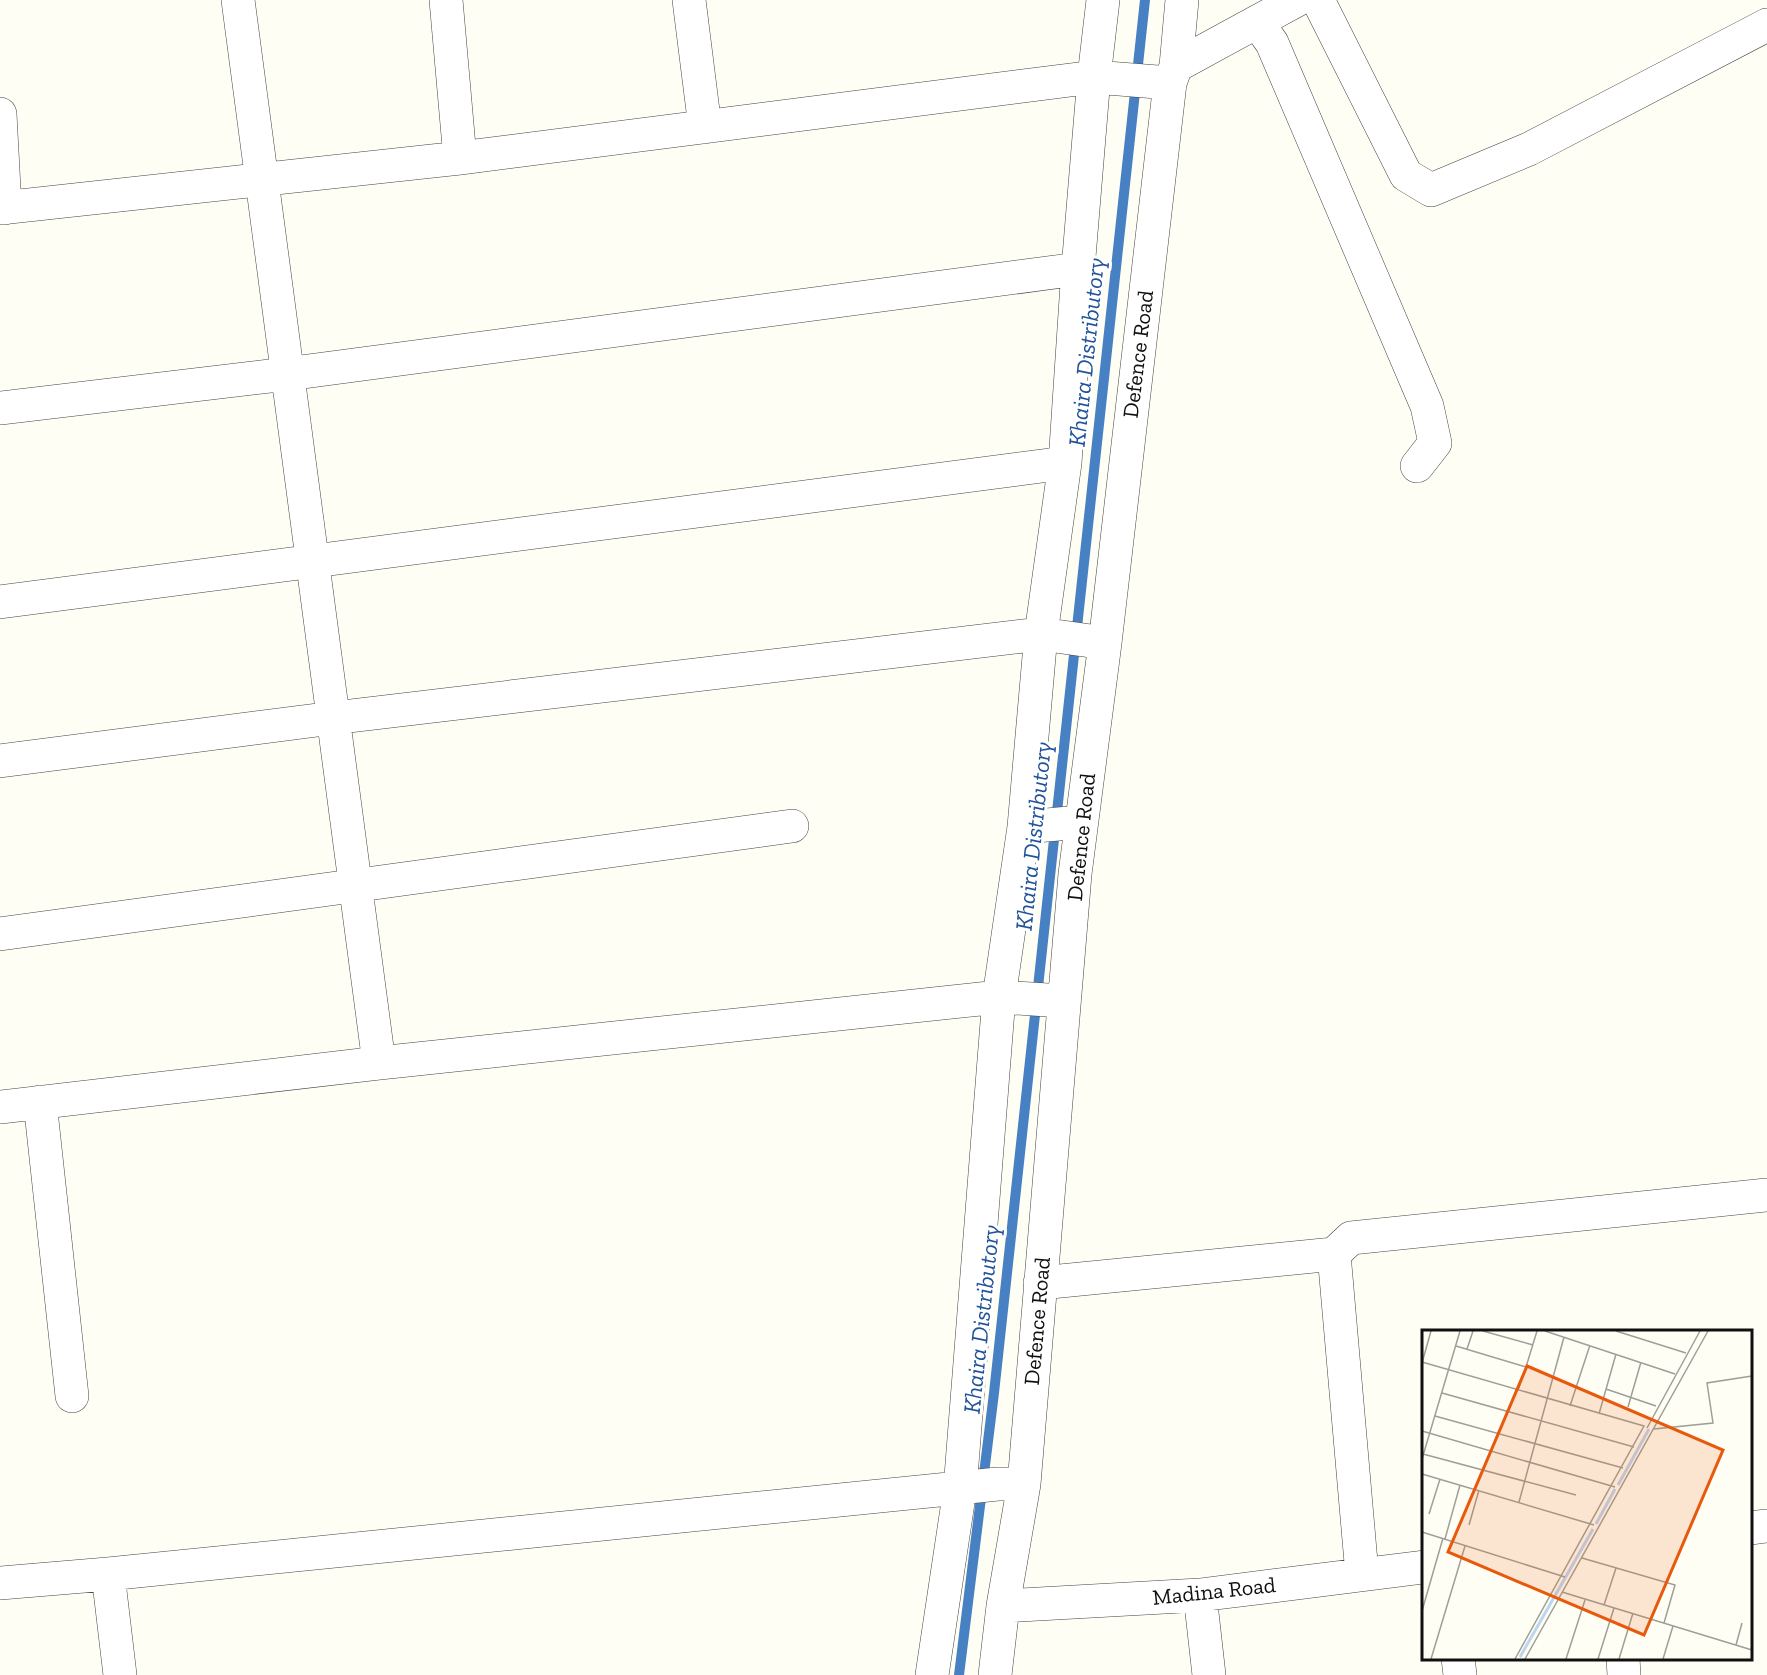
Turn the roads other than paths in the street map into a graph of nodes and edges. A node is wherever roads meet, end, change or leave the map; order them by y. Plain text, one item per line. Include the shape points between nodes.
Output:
1 (238, 0) edge
2 (446, 0) edge
3 (689, 0) edge
4 (1103, 0) edge
5 (1182, 0) edge
6 (1297, 0) edge
7 (1318, 0) edge
8 (1257, 22) junction
9 (1767, 25) edge
10 (1102, 78) junction
11 (1166, 78) junction
12 (0, 114) edge
13 (705, 127) junction
14 (460, 158) junction
15 (261, 180) junction
16 (3, 208) edge
17 (1078, 269) junction
18 (287, 374) junction
19 (0, 408) edge
20 (1065, 463) junction
21 (1417, 466) dead end
22 (312, 560) junction
23 (0, 602) edge
24 (1073, 638) junction
25 (333, 718) junction
26 (0, 761) edge
27 (1054, 825) junction
28 (792, 826) dead end
29 (355, 886) junction
30 (0, 934) edge
31 (1009, 998) junction
32 (1058, 1001) junction
33 (379, 1063) junction
34 (40, 1102) junction
35 (0, 1107) edge
36 (1767, 1195) edge
37 (1334, 1254) junction
38 (1040, 1283) junction
39 (72, 1396) dead end
40 (988, 1486) junction
41 (1767, 1526) edge
42 (1752, 1528) edge
43 (1422, 1567) edge
44 (108, 1574) junction
45 (1362, 1574) junction
46 (0, 1583) edge
47 (1200, 1595) junction
48 (1003, 1606) junction
49 (1458, 1660) edge
50 (1623, 1660) edge
51 (120, 1675) edge
52 (932, 1675) edge
53 (995, 1675) edge
54 (1209, 1675) edge
55 (1460, 1675) edge
56 (1624, 1675) edge

1 - 15 street
2 - 14 street
3 - 13 street
4 - 10 street
5 - 11 street, Defence Road
6 - 8 street
7 - 9 street via 1406,175 1431,190 1529,149
8 - 11 street
8 - 21 street via 1272,44 1427,406 1435,443
10 - 11 street
10 - 13 street
10 - 17 street
11 - 24 street, Defence Road
12 - 16 street
13 - 14 street
14 - 15 street
15 - 16 street
15 - 18 street
17 - 18 street
17 - 20 street
18 - 19 street
18 - 22 street
20 - 22 street
20 - 24 street
22 - 23 street
22 - 25 street
24 - 25 street
24 - 27 street
24 - 27 street, Defence Road
25 - 26 street
25 - 29 street
27 - 31 street
27 - 32 street, Defence Road
28 - 29 street
29 - 30 street
29 - 33 street
31 - 32 street
31 - 33 street
31 - 40 street
32 - 38 street, Defence Road
33 - 34 street
34 - 35 street
34 - 39 street
36 - 37 street via 1351,1238
37 - 38 street
37 - 45 street
38 - 40 street, Defence Road
40 - 44 street
40 - 48 street, Defence Road
40 - 52 street
41 - 42 street
43 - 45 street, Madina Road
44 - 46 street
44 - 51 street
45 - 47 street, Madina Road
47 - 48 street, Madina Road
47 - 54 street
48 - 53 street, Defence Road
49 - 55 street
50 - 56 street

